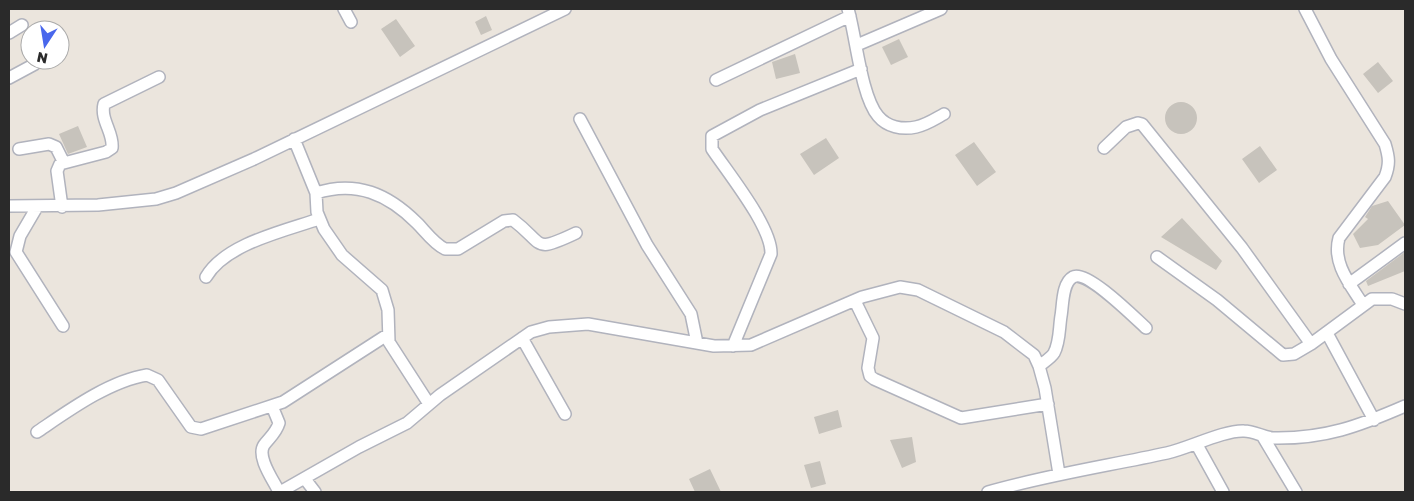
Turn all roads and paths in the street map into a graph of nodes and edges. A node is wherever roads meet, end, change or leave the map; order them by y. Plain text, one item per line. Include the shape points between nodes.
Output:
1 (344, 9) edge
2 (565, 9) edge
3 (941, 9) edge
4 (1305, 9) edge
5 (849, 12) edge
6 (351, 22) dead end
7 (20, 26) edge
8 (9, 33) edge
9 (857, 46) junction
10 (861, 68) junction
11 (24, 70) edge
12 (159, 77) dead end
13 (9, 78) edge
14 (716, 80) dead end
15 (944, 114) dead end
16 (580, 119) dead end
17 (294, 139) junction
18 (1104, 148) dead end
19 (19, 149) dead end
20 (64, 161) junction
21 (316, 193) junction
22 (9, 206) edge
23 (37, 207) junction
24 (62, 207) junction
25 (319, 219) junction
26 (576, 232) dead end
27 (1405, 243) edge
28 (1157, 257) dead end
29 (206, 277) dead end
30 (1349, 284) junction
31 (855, 301) junction
32 (1405, 304) edge
33 (1363, 305) junction
34 (62, 326) dead end
35 (1146, 328) dead end
36 (1327, 333) junction
37 (387, 334) junction
38 (522, 338) junction
39 (697, 343) junction
40 (1311, 344) junction
41 (733, 346) junction
42 (1039, 366) junction
43 (429, 404) junction
44 (1048, 404) junction
45 (272, 406) junction
46 (1405, 406) edge
47 (565, 414) dead end
48 (1374, 420) junction
49 (37, 432) dead end
50 (1264, 437) junction
51 (1197, 445) junction
52 (1059, 474) junction
53 (305, 478) junction
54 (1025, 487) edge
55 (280, 492) edge
56 (315, 492) edge
57 (988, 492) edge
58 (1222, 492) edge
59 (1296, 492) edge

1 - 6 street
2 - 17 street
3 - 9 street
4 - 30 street via 1389,156 1385,177 1338,238 1336,254
5 - 9 street
5 - 14 street
7 - 8 street
9 - 10 street
10 - 15 street via 871,104 884,122 906,128 918,127
10 - 41 street via 760,110 712,136 712,149 763,224 771,243 770,254
11 - 13 street
12 - 20 street via 104,104 103,113 113,142 109,150
16 - 39 street via 647,245 691,314
17 - 21 street
17 - 24 street via 218,176 167,196
18 - 40 street via 1126,127 1142,124 1242,248
19 - 20 street via 48,144 56,147
20 - 24 street via 57,171
21 - 25 street
21 - 26 street via 344,187 373,191 401,208 445,250 458,248 504,221 513,220 534,241 543,245
22 - 23 street
23 - 24 street
23 - 34 street via 20,236 16,252
25 - 29 street via 278,232 227,255 212,267
25 - 37 street via 342,256 382,290 388,310
27 - 30 street
28 - 40 street via 1217,300 1278,352 1289,355
30 - 33 street
31 - 41 street via 767,340
31 - 42 street via 891,288 918,290 1014,339 1034,355
31 - 44 street via 873,338 868,368 874,379 961,418
32 - 33 street via 1377,298
33 - 36 street
35 - 42 street via 1084,277 1072,277 1065,288 1057,346 1053,355
36 - 40 street
36 - 48 street
37 - 43 street
37 - 45 street
38 - 39 street via 549,327 588,324
38 - 43 street
38 - 47 street
39 - 41 street
42 - 44 street
43 - 53 street via 407,423
44 - 52 street
45 - 49 street via 196,429 186,421 158,380 147,375 86,401
45 - 55 street via 279,423 276,433 263,447 262,455
46 - 48 street
48 - 50 street via 1323,435
50 - 51 street via 1244,431 1225,434
50 - 59 street
51 - 52 street
51 - 58 street
52 - 54 street
53 - 55 street
53 - 56 street
54 - 57 street

